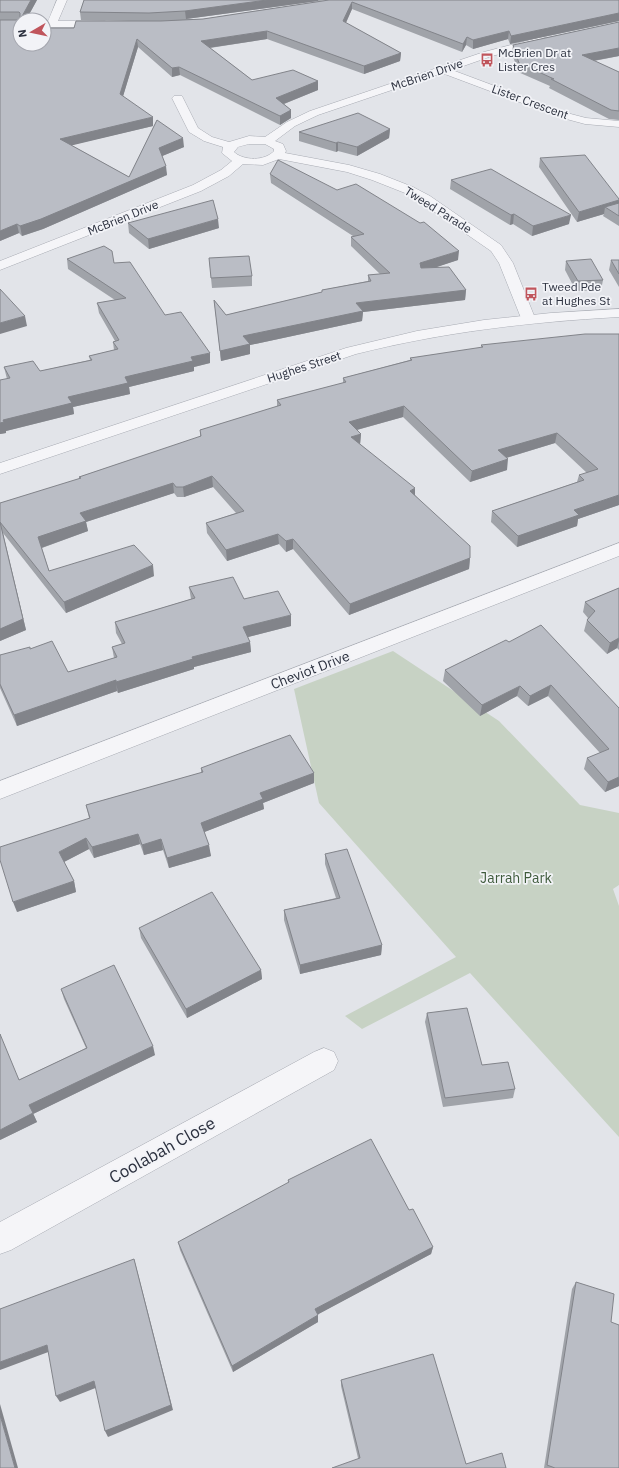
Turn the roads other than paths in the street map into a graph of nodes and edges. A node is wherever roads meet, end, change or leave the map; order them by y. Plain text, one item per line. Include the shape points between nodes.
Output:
1 (62, 0) edge
2 (52, 17) edge
3 (52, 24) edge
4 (115, 24) edge
5 (549, 39) edge
6 (443, 70) junction
7 (178, 98) dead end
8 (619, 124) edge
9 (267, 141) junction
10 (231, 146) junction
11 (278, 155) junction
12 (241, 160) junction
13 (0, 266) edge
14 (619, 313) edge
15 (528, 318) junction
16 (0, 469) edge
17 (619, 549) edge
18 (0, 790) edge
19 (324, 1061) dead end
20 (0, 1239) edge

1 - 2 street
3 - 4 street
5 - 6 street, McBrien Drive via 494,52
6 - 8 street, Lister Crescent via 563,115 585,121
6 - 9 street, McBrien Drive via 304,117 280,130
7 - 10 street via 193,130 208,139
9 - 10 street via 249,140
9 - 11 street via 279,147
10 - 12 street via 228,150 230,155
11 - 12 street via 262,161
11 - 15 street, Tweed Parade via 368,174 425,199 496,248 506,263
12 - 13 street, McBrien Drive via 225,173 197,188
14 - 15 street, Hughes Street
15 - 16 street, Hughes Street via 428,333 351,351
17 - 18 street, Cheviot Drive
19 - 20 street, Coolabah Close

